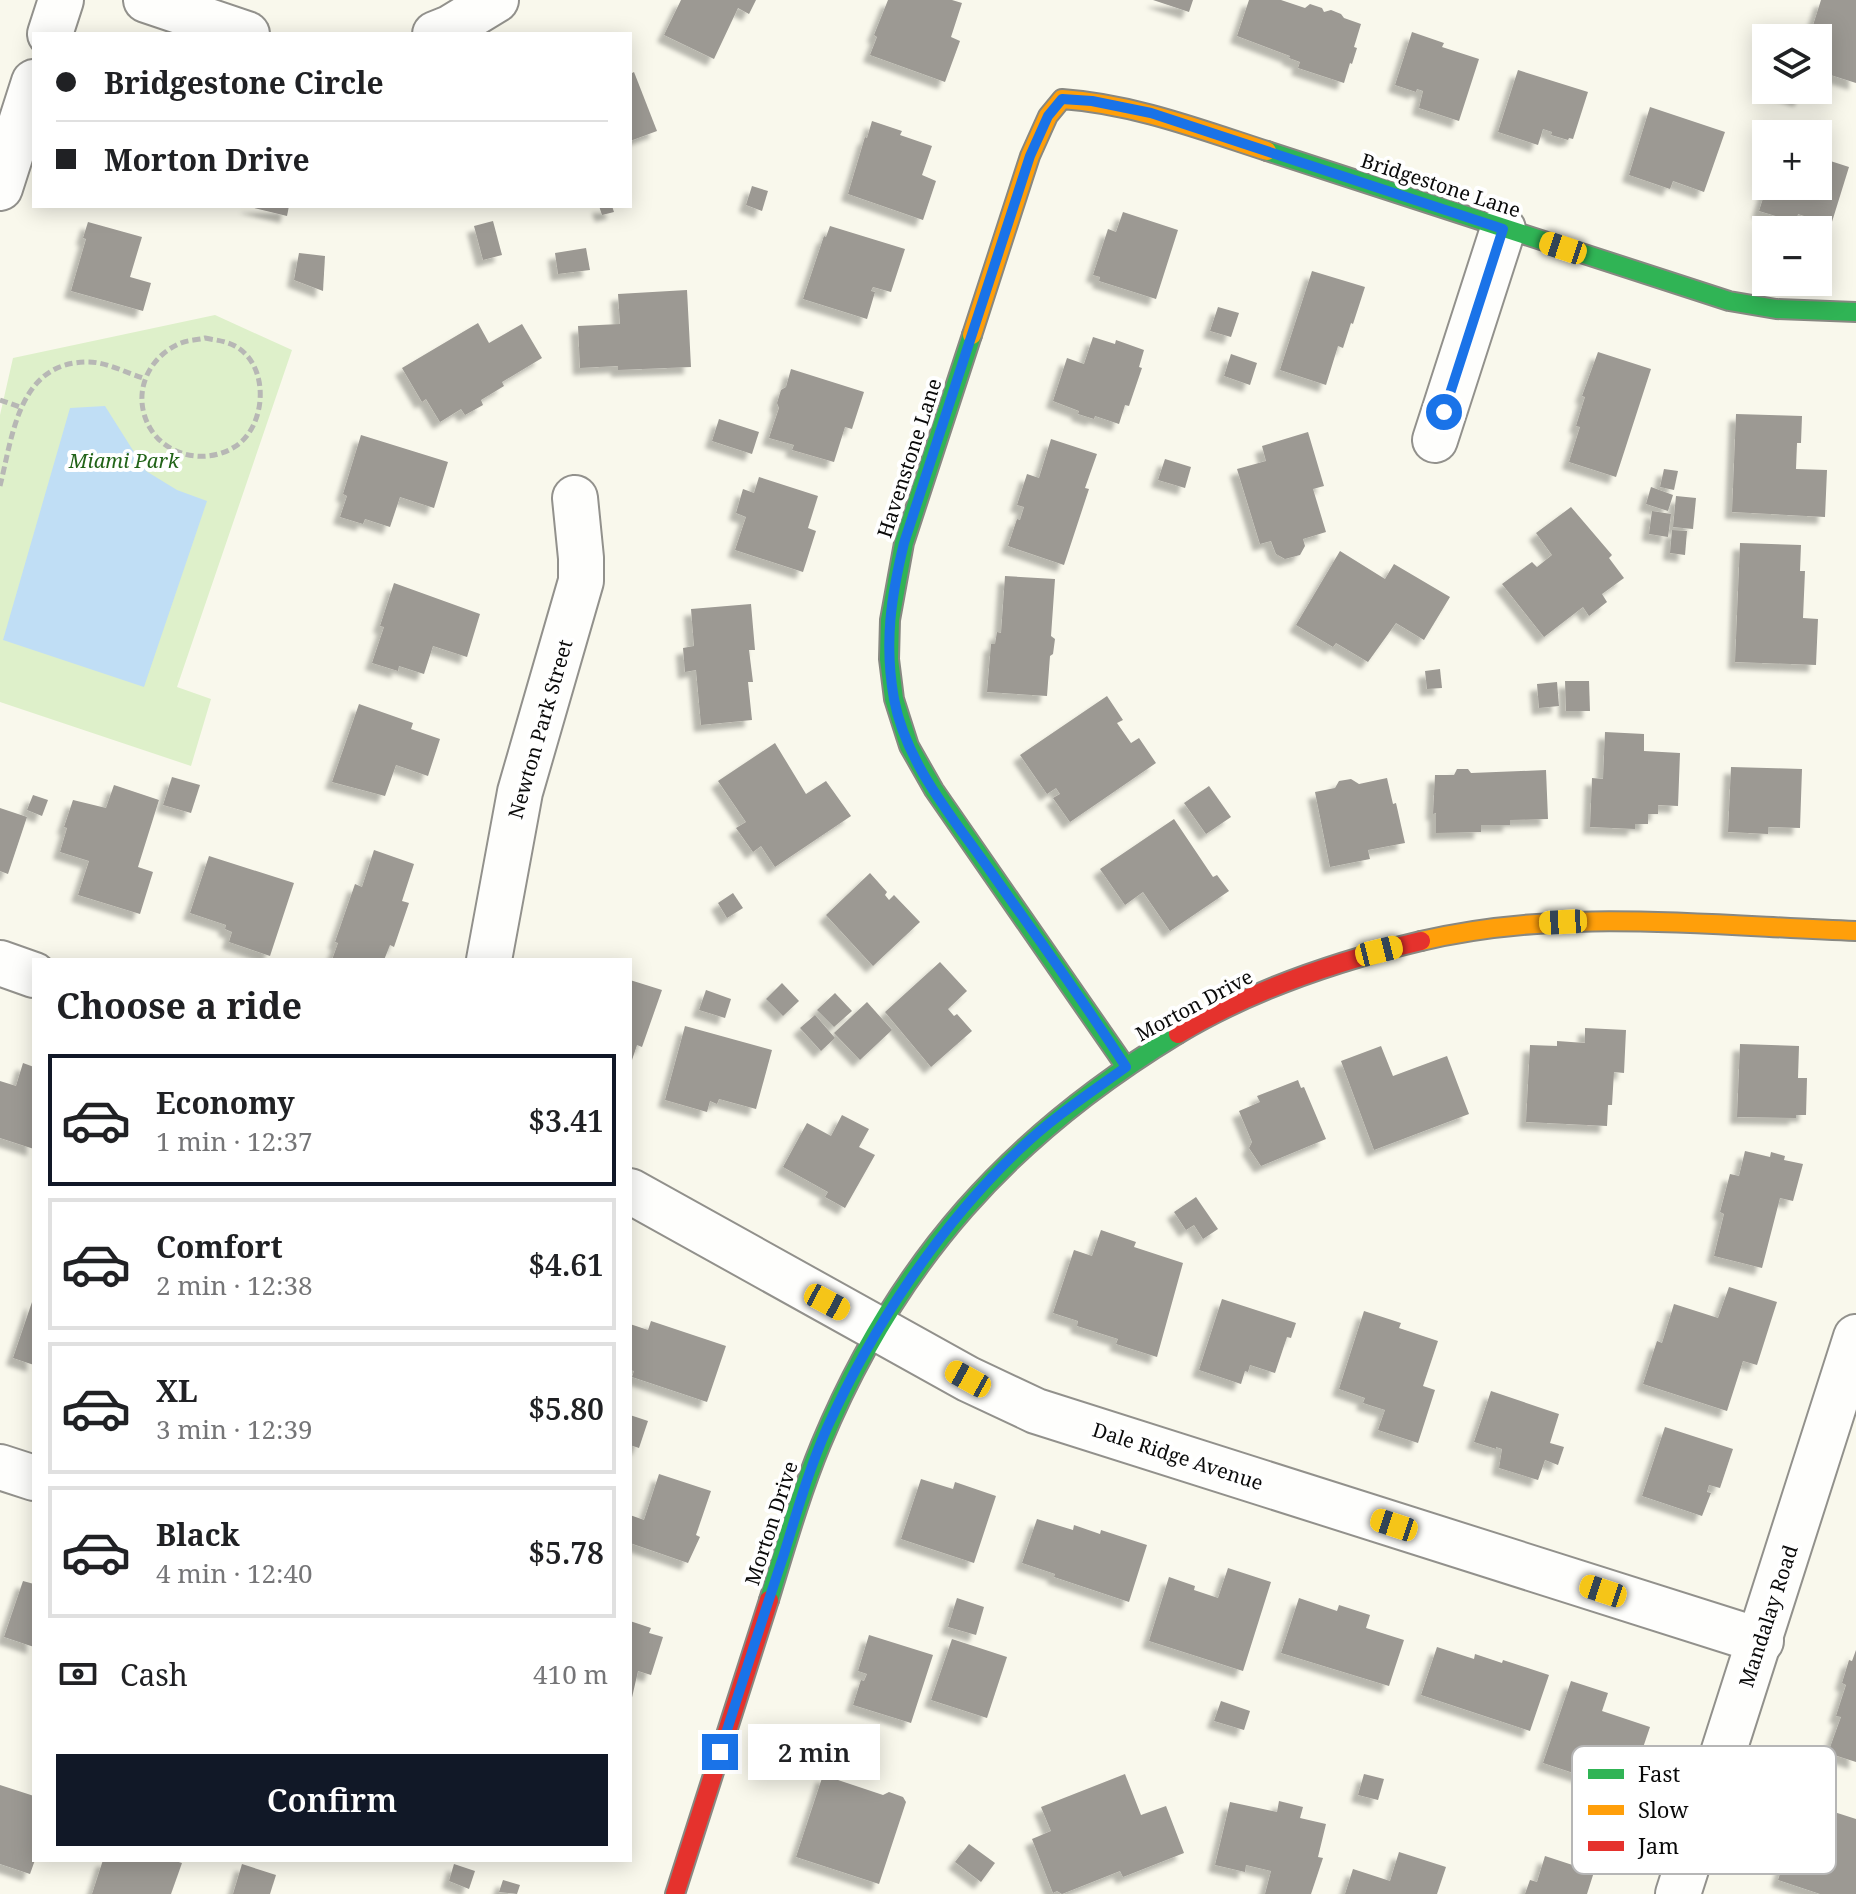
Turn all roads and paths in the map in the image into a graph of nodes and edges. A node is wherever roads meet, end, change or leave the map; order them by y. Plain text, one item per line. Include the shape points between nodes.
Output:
1 (61, 0) edge
2 (146, 0) edge
3 (496, 0) edge
4 (51, 32) edge
5 (241, 32) edge
6 (440, 32) edge
7 (32, 87) edge
8 (1062, 99) joint
9 (4, 164) edge
10 (1503, 229) junction
11 (1856, 312) edge
12 (143, 378) junction
13 (0, 400) edge
14 (20, 407) junction
15 (1435, 440) dead end
16 (0, 486) edge
17 (575, 498) dead end
18 (1856, 931) edge
19 (489, 958) edge
20 (0, 963) edge
21 (32, 974) edge
22 (1126, 1067) junction
23 (632, 1192) edge
24 (879, 1330) junction
25 (1856, 1337) edge
26 (0, 1467) edge
27 (32, 1477) edge
28 (1761, 1641) junction
29 (1727, 1746) edge
30 (1685, 1874) edge
31 (675, 1894) edge
32 (1678, 1894) edge

1 - 4 street
2 - 5 street
3 - 6 street
7 - 9 street
8 - 10 street, Bridgestone Lane via 1151,113
8 - 22 street, Havenstone Lane via 1030,156 904,543 891,597 888,651 894,701 911,750 938,797
10 - 11 street, Bridgestone Lane via 1729,301
10 - 15 street
12 - 12 path via 141,413 152,432 180,454 218,454 237,446 258,413 257,372 237,347 221,341 182,343 158,358
12 - 14 path via 91,362 61,366 34,383
13 - 14 path
14 - 16 path
17 - 19 street, Newton Park Street via 581,581 520,792
18 - 22 street, Morton Drive via 1590,921 1510,925 1431,939 1286,982 1176,1035
20 - 21 street
22 - 24 street, Morton Drive via 1021,1148 980,1190
23 - 24 street, Dale Ridge Avenue
24 - 28 street, Dale Ridge Avenue via 1036,1411
24 - 31 street, Morton Drive via 842,1396 812,1467
25 - 28 street, Mandalay Road
26 - 27 street
28 - 29 street, Mandalay Road
30 - 32 street, Mandalay Road

